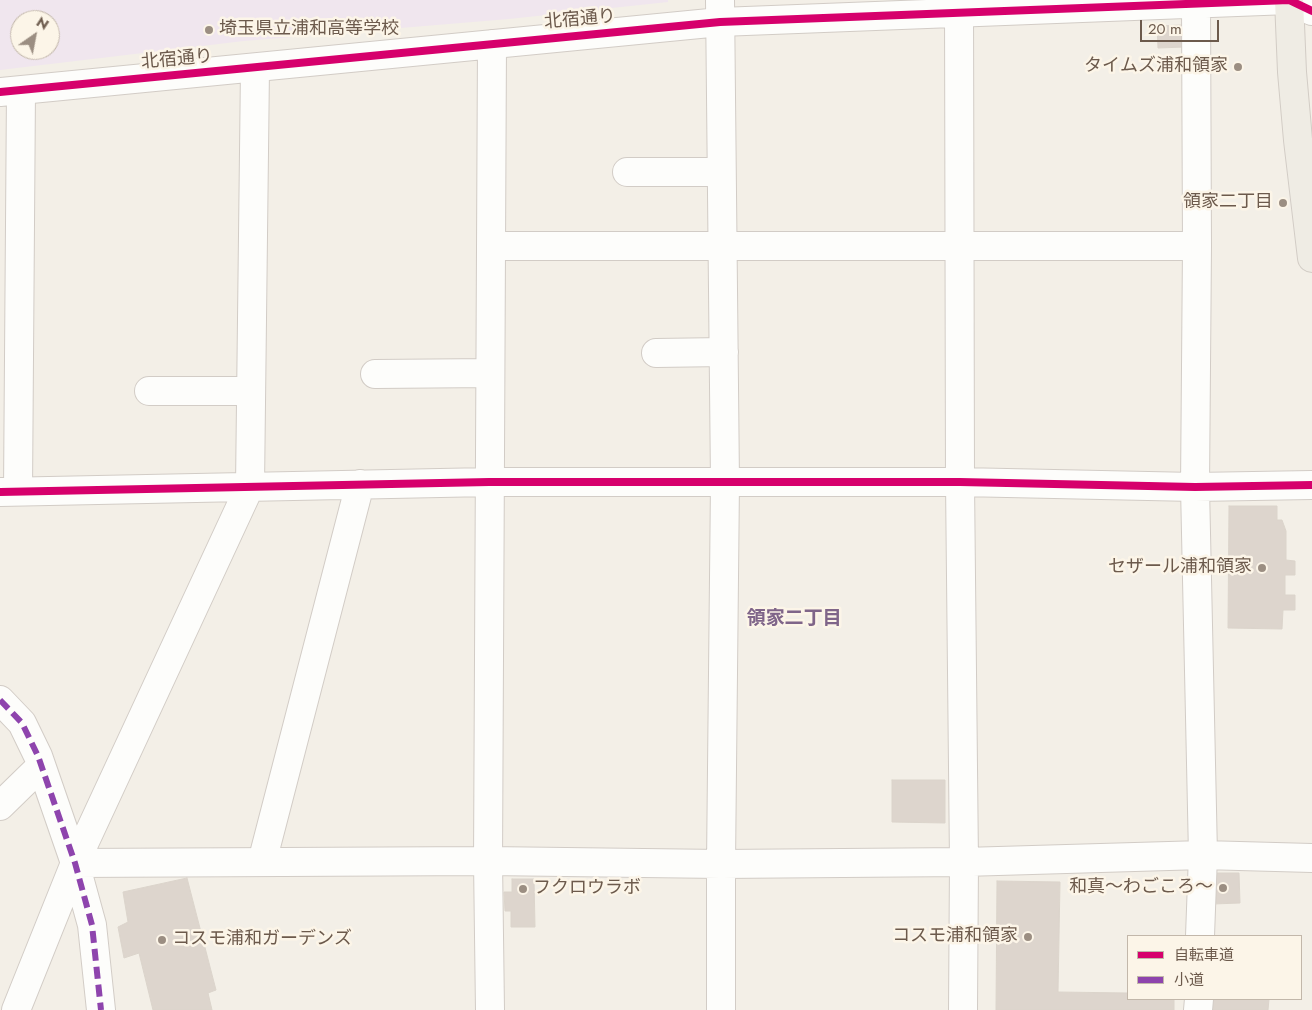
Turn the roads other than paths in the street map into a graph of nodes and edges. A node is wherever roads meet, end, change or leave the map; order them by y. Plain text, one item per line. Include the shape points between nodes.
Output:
1 (1289, 0) edge
2 (1196, 4) junction
3 (959, 7) edge
4 (720, 11) edge
5 (1312, 11) edge
6 (492, 44) junction
7 (255, 68) junction
8 (10, 91) edge
9 (627, 172) dead end
10 (722, 172) junction
11 (491, 246) junction
12 (723, 246) junction
13 (960, 246) junction
14 (1197, 246) junction
15 (1312, 258) edge
16 (724, 352) junction
17 (656, 353) dead end
18 (490, 373) junction
19 (375, 374) dead end
20 (150, 391) dead end
21 (250, 391) junction
22 (490, 482) junction
23 (726, 482) junction
24 (960, 482) junction
25 (360, 484) junction
26 (1312, 485) edge
27 (250, 486) junction
28 (1194, 486) junction
29 (9, 491) edge
30 (0, 700) edge
31 (41, 766) junction
32 (0, 806) edge
33 (1203, 855) junction
34 (1312, 858) edge
35 (488, 861) junction
36 (262, 862) junction
37 (964, 862) junction
38 (75, 863) junction
39 (721, 864) junction
40 (1200, 935) edge
41 (16, 1010) edge
42 (101, 1010) edge
43 (490, 1010) edge
44 (721, 1010) edge
45 (963, 1010) edge

1 - 2 street, 北宿通り
1 - 5 street, 北宿通り
1 - 15 main road via 1296,111
2 - 3 street, 北宿通り
2 - 14 street
3 - 4 street, 北宿通り
3 - 13 street
4 - 6 street, 北宿通り
4 - 10 street
6 - 7 street, 北宿通り
6 - 11 street
7 - 8 street, 北宿通り
7 - 21 street
8 - 29 street
9 - 10 street
10 - 12 street
11 - 12 street
11 - 18 street
12 - 13 street
12 - 16 street
13 - 14 street
13 - 24 street
14 - 28 street
16 - 17 street
16 - 23 street
18 - 19 street
18 - 22 street
20 - 21 street
21 - 27 street
22 - 23 street
22 - 25 street
22 - 35 street
23 - 24 street
23 - 39 street
24 - 28 street
24 - 37 street
25 - 27 street
25 - 36 street
26 - 28 street
27 - 29 street
27 - 38 street
28 - 33 street
30 - 31 street via 22,722
31 - 32 street
31 - 38 street
33 - 34 street
33 - 37 street
33 - 40 street
35 - 36 street
35 - 39 street
35 - 43 street
36 - 38 street
37 - 39 street
37 - 45 street
38 - 41 street
38 - 42 street via 92,925
39 - 44 street

